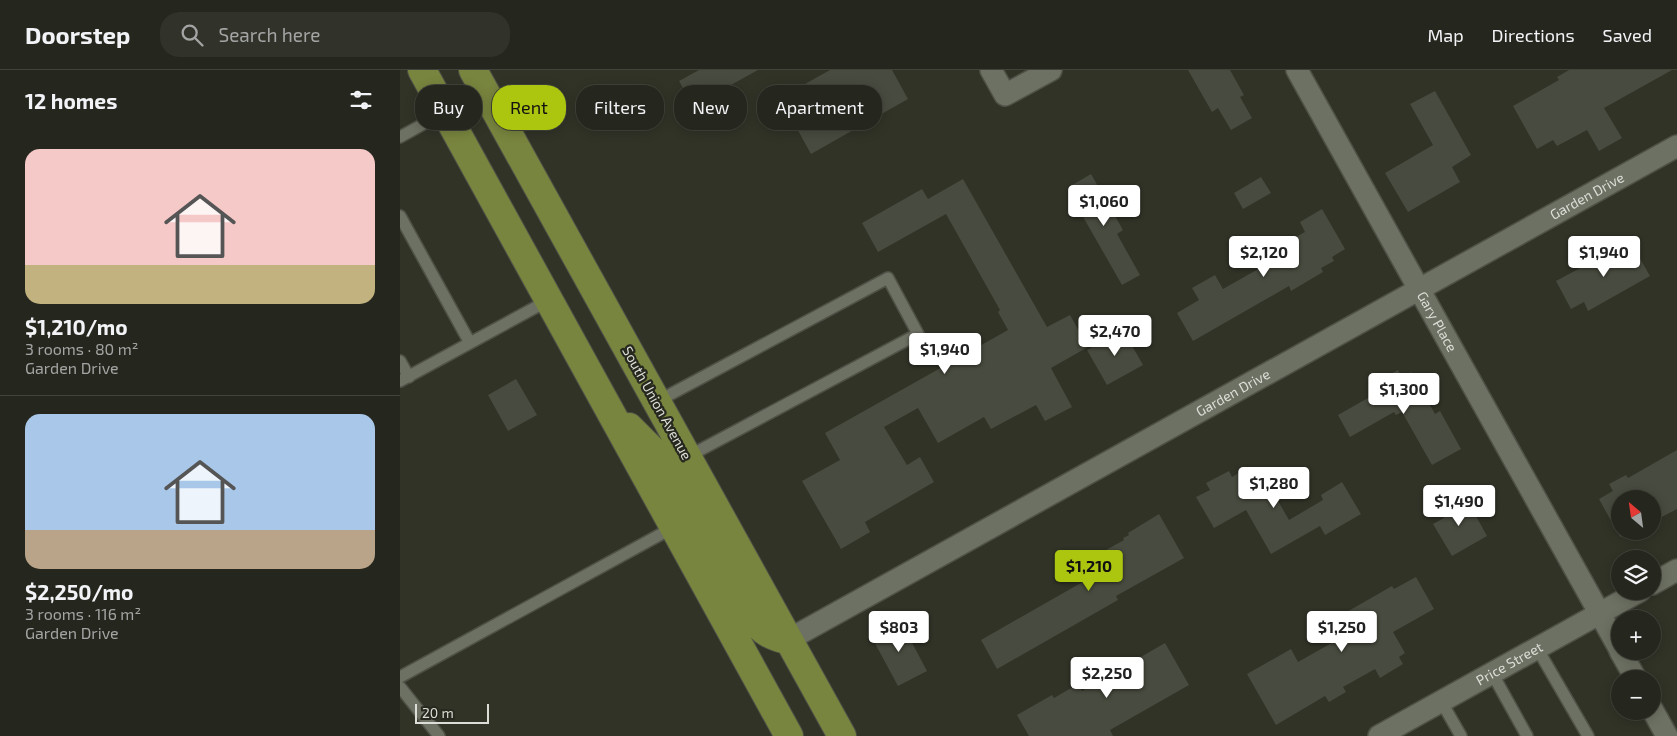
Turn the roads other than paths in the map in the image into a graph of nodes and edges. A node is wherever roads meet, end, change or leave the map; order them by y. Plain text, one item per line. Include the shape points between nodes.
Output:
1 (422, 70) edge
2 (473, 70) edge
3 (991, 70) edge
4 (1051, 70) edge
5 (1297, 70) edge
6 (430, 85) edge
7 (415, 129) edge
8 (455, 130) edge
9 (400, 137) edge
10 (1677, 146) edge
11 (400, 216) edge
12 (1420, 290) junction
13 (549, 300) junction
14 (470, 343) junction
15 (400, 361) edge
16 (404, 379) edge
17 (656, 402) junction
18 (606, 404) junction
19 (687, 457) junction
20 (674, 527) junction
21 (1677, 570) edge
22 (1661, 579) edge
23 (1624, 600) edge
24 (1600, 614) junction
25 (1611, 634) edge
26 (788, 640) junction
27 (1538, 648) junction
28 (1492, 673) junction
29 (400, 677) edge
30 (400, 687) edge
31 (1441, 702) junction
32 (1658, 720) edge
33 (438, 736) edge
34 (789, 736) edge
35 (842, 736) edge
36 (1379, 736) edge
37 (1461, 736) edge
38 (1527, 736) edge
39 (1588, 736) edge
40 (1667, 736) edge

1 - 6 main road
2 - 17 main road, South Union Avenue
3 - 4 street via 1005,96
5 - 12 street, Gary Place
7 - 9 lane
8 - 13 main road
10 - 12 street, Garden Drive
11 - 14 lane
12 - 24 street, Gary Place
12 - 26 street, Garden Drive
13 - 14 lane
13 - 18 main road
14 - 16 lane
15 - 16 lane
17 - 19 main road, South Union Avenue
17 - 19 lane via 888,278 918,334
18 - 20 main road
18 - 26 main road via 657,455 744,611 774,638
19 - 26 main road, South Union Avenue
20 - 29 lane
20 - 34 main road
21 - 22 street
23 - 24 street, Price Street
24 - 25 street, Gary Place
24 - 27 street, Price Street
26 - 35 main road, South Union Avenue
27 - 28 street, Price Street
27 - 39 lane
28 - 31 street, Price Street
28 - 38 lane
30 - 33 lane
31 - 36 street, Price Street
31 - 37 lane
32 - 40 street

